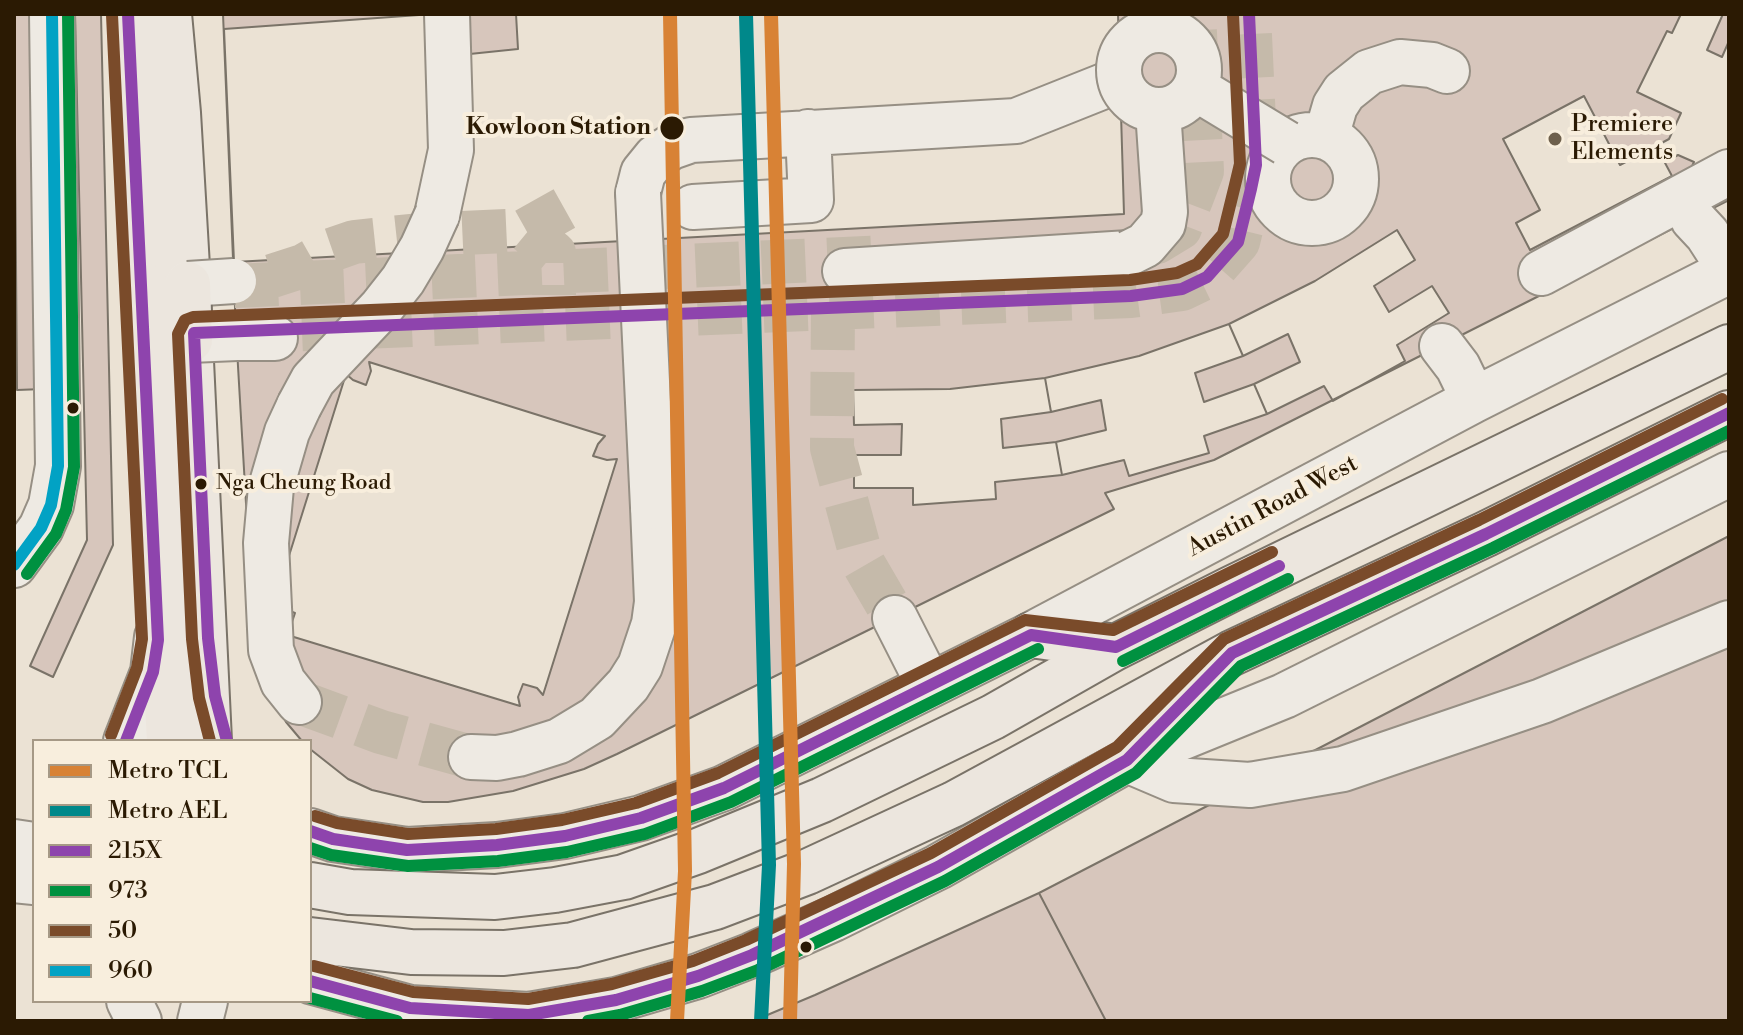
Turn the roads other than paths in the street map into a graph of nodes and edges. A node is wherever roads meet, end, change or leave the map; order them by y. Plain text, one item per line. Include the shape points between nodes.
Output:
1 (52, 14) edge
2 (131, 14) edge
3 (169, 14) edge
4 (178, 14) edge
5 (447, 14) edge
6 (1156, 22) edge
7 (1447, 71) dead end
8 (1119, 80) junction
9 (1195, 88) junction
10 (1158, 111) junction
11 (808, 132) junction
12 (1729, 172) edge
13 (693, 207) dead end
14 (1693, 219) dead end
15 (1729, 269) edge
16 (845, 271) tunnel mouth
17 (1541, 273) dead end
18 (234, 284) tunnel mouth
19 (190, 286) junction
20 (143, 288) junction
21 (256, 335) tunnel mouth
22 (192, 337) junction
23 (145, 338) junction
24 (1442, 346) dead end
25 (1729, 347) edge
26 (1474, 400) junction
27 (1729, 413) edge
28 (1729, 474) edge
29 (14, 565) edge
30 (895, 618) tunnel mouth
31 (1729, 623) edge
32 (1031, 635) junction
33 (1116, 647) junction
34 (1232, 653) junction
35 (929, 685) junction
36 (299, 702) tunnel mouth
37 (127, 739) edge
38 (169, 739) edge
39 (209, 739) edge
40 (226, 739) edge
41 (471, 757) tunnel mouth
42 (1127, 760) junction
43 (312, 832) edge
44 (312, 885) edge
45 (312, 940) edge
46 (312, 982) edge
47 (130, 1003) edge
48 (139, 1021) edge

1 - 29 street via 58,466 41,528
2 - 20 main road
3 - 19 main road
4 - 19 street
5 - 36 street, bridge via 451,150 437,215 403,280 313,380 287,432 271,487 266,543 271,650 283,682
6 - 8 street, bridge via 1127,46
6 - 9 street, bridge via 1195,53
7 - 9 street, bridge via 1400,62 1369,72 1344,92 1306,140
8 - 10 street, bridge via 1133,102
8 - 11 street via 1016,121
9 - 10 street, bridge via 1180,104
10 - 16 street, bridge via 1165,212 1163,224 1145,245 1129,253
11 - 13 street via 811,200
11 - 41 street, bridge via 691,140 656,157 643,173 638,193 657,602 648,646 614,703 578,730 518,754
12 - 17 street via 1624,216
14 - 15 street
15 - 26 street, Austin Road West
18 - 19 street, bridge
19 - 20 street
19 - 22 main road, bridge
20 - 23 main road, bridge
21 - 22 street, bridge
22 - 23 street
22 - 39 main road
22 - 40 street via 208,638
23 - 37 street via 158,640 153,672
23 - 38 main road
24 - 26 street
25 - 33 main road
26 - 32 street, Austin Road West
27 - 34 main road
28 - 42 street via 1284,696
30 - 35 street
31 - 42 street via 1542,701 1343,769 1250,785 1174,780
32 - 33 main road
32 - 35 street, Austin Road West
33 - 44 main road via 993,717 822,800 624,877 495,897 350,892
34 - 42 main road
34 - 45 main road via 928,816 715,907 573,945 504,953 411,952
35 - 43 street, Austin Road West via 724,788 626,822 565,836 407,850
42 - 46 street via 938,867 833,919 698,976 616,1000 529,1015 410,1008
47 - 48 street

